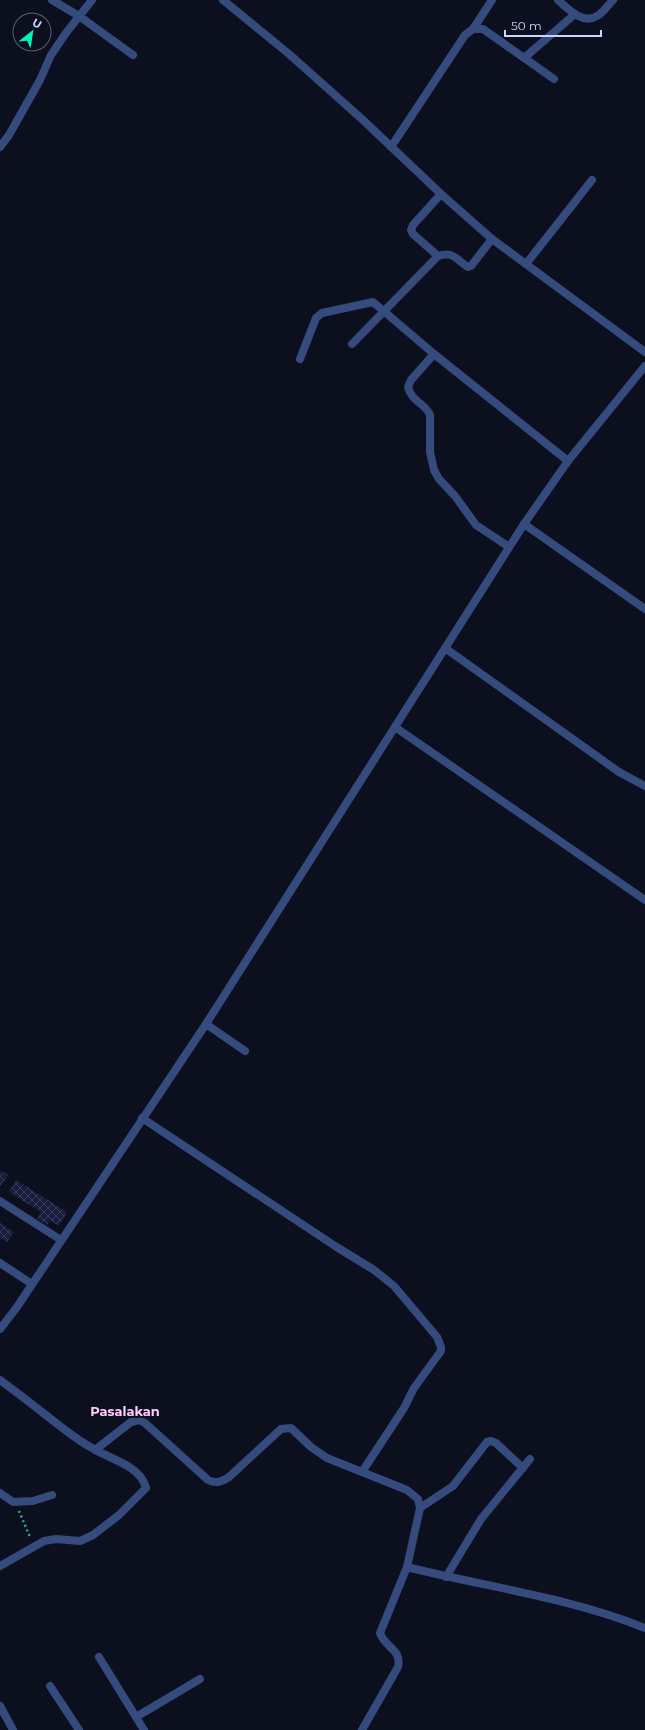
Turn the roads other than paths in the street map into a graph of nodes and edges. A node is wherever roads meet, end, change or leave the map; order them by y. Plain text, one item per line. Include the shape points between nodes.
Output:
1 (52, 0) edge
2 (92, 0) edge
3 (223, 0) edge
4 (492, 0) edge
5 (558, 0) edge
6 (613, 0) edge
7 (574, 14) junction
8 (79, 16) junction
9 (473, 29) junction
10 (133, 55) dead end
11 (524, 58) junction
12 (554, 79) dead end
13 (0, 147) edge
14 (391, 147) junction
15 (592, 180) dead end
16 (441, 194) junction
17 (492, 239) junction
18 (438, 256) junction
19 (526, 264) junction
20 (384, 310) junction
21 (352, 344) dead end
22 (645, 352) edge
23 (434, 354) junction
24 (300, 359) dead end
25 (645, 366) edge
26 (568, 461) junction
27 (524, 524) junction
28 (509, 547) junction
29 (645, 609) edge
30 (445, 648) junction
31 (395, 727) junction
32 (645, 786) edge
33 (645, 900) edge
34 (206, 1024) junction
35 (245, 1051) dead end
36 (142, 1118) junction
37 (0, 1201) edge
38 (61, 1240) junction
39 (0, 1263) edge
40 (32, 1284) junction
41 (0, 1329) edge
42 (0, 1380) edge
43 (95, 1450) junction
44 (530, 1459) dead end
45 (524, 1468) junction
46 (362, 1472) junction
47 (0, 1493) edge
48 (52, 1495) dead end
49 (420, 1508) junction
50 (0, 1566) edge
51 (407, 1567) junction
52 (446, 1577) junction
53 (645, 1628) edge
54 (100, 1658) dead end
55 (200, 1679) dead end
56 (50, 1686) dead end
57 (0, 1706) edge
58 (136, 1717) junction
59 (13, 1730) edge
60 (79, 1730) edge
61 (144, 1730) edge
62 (363, 1730) edge

1 - 8 street
2 - 8 street
3 - 14 street via 289,54
4 - 9 street
5 - 7 street
6 - 7 street via 597,16 590,19
7 - 11 street
8 - 10 street
8 - 13 street via 52,54 37,87
9 - 11 street via 483,29
9 - 14 street via 465,35
11 - 12 street
14 - 16 street
15 - 19 street
16 - 17 street
16 - 18 street via 411,230
17 - 18 street via 468,267 447,253
17 - 19 street
18 - 20 street
19 - 22 street
20 - 21 street
20 - 23 street
20 - 24 street via 373,302 322,313 316,318
23 - 26 street
23 - 28 street via 411,380 408,388 413,398 430,415 430,452 434,470 473,522
25 - 26 street
26 - 27 street
27 - 28 street
27 - 29 street
28 - 30 street
30 - 31 street
30 - 32 street via 619,772
31 - 33 street
31 - 34 street
34 - 35 street
34 - 36 street
36 - 38 street
36 - 46 street via 374,1270 394,1286 437,1337 441,1351 414,1388 404,1408
37 - 38 street
38 - 40 street
39 - 40 street
40 - 41 street
42 - 43 street
43 - 46 street via 131,1422 139,1420 213,1483 229,1477 281,1429 291,1428 327,1458
43 - 50 street via 120,1460 129,1467 146,1484 146,1490 93,1535 80,1541 44,1541
44 - 45 street
45 - 49 street via 496,1443 487,1442 452,1486
45 - 52 street via 481,1518
46 - 49 street via 407,1490 418,1499
47 - 48 street via 13,1502 33,1501
49 - 51 street
51 - 52 street
51 - 62 street via 380,1633 400,1660
52 - 53 street via 532,1594 615,1616
54 - 58 street
55 - 58 street
56 - 60 street
57 - 59 street
58 - 61 street

